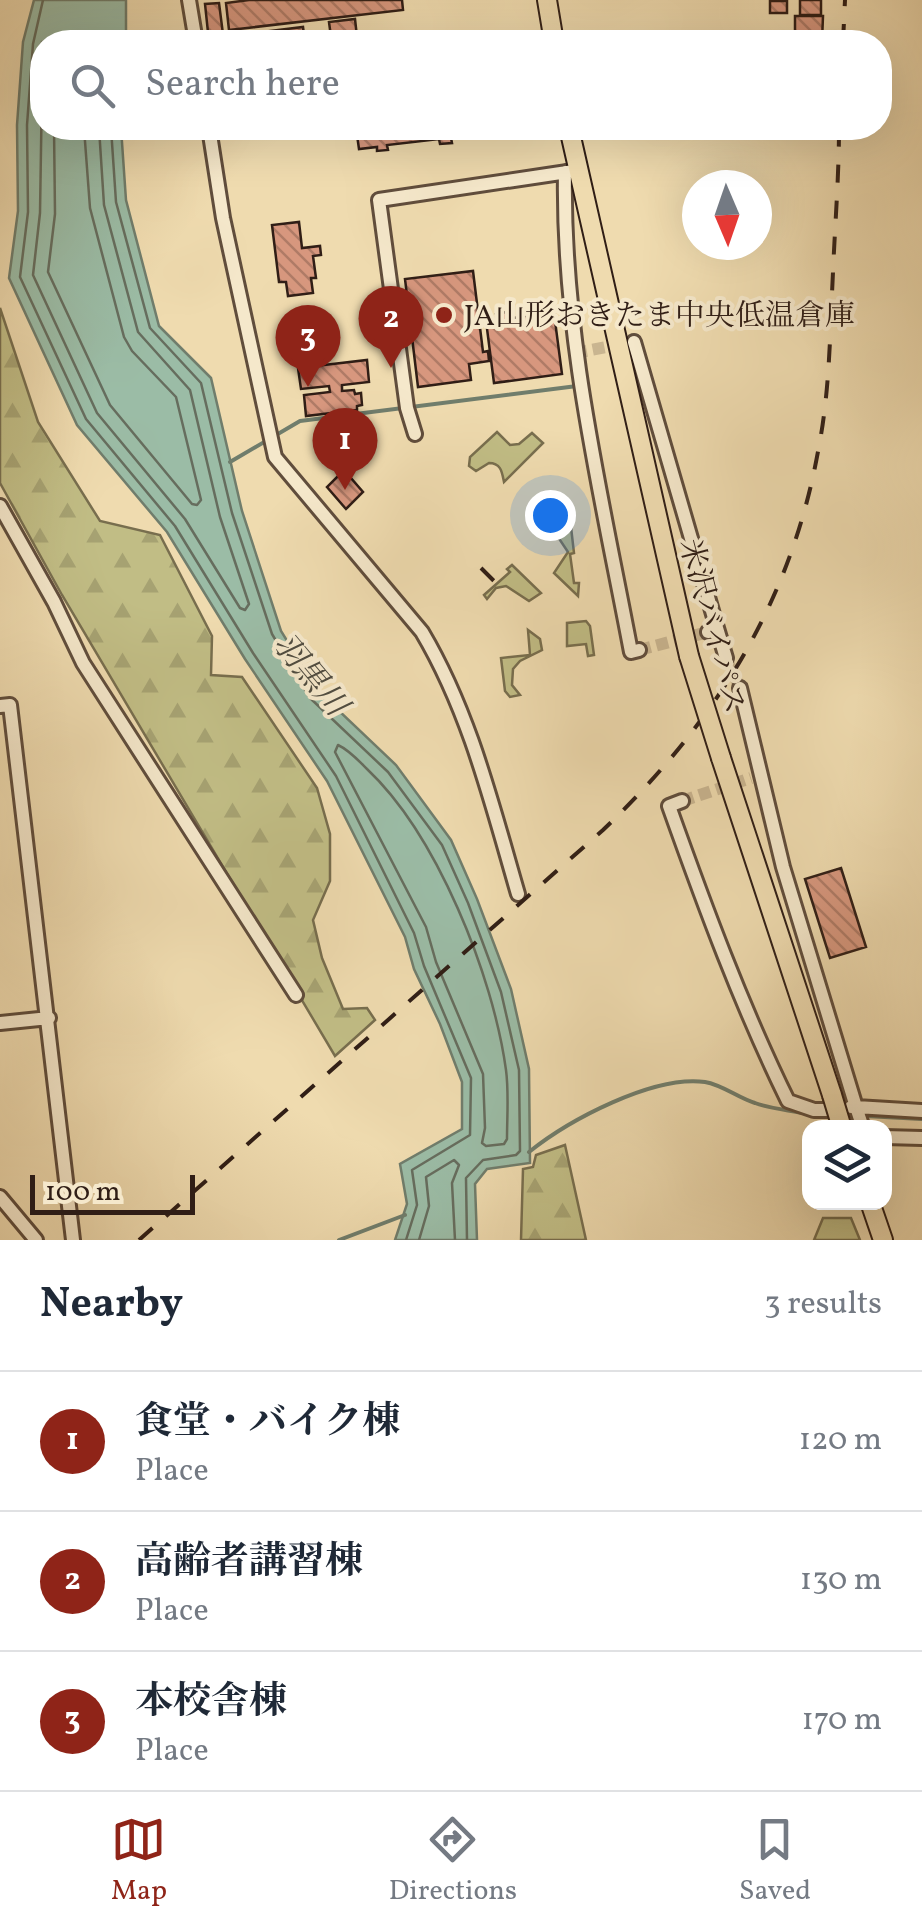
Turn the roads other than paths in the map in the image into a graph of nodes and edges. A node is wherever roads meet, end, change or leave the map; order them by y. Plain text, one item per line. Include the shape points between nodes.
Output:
1 (189, 0) edge
2 (547, 0) edge
3 (194, 30) edge
4 (552, 30) edge
5 (210, 140) edge
6 (570, 140) edge
7 (571, 172) junction
8 (634, 342) dead end
9 (415, 434) dead end
10 (0, 506) edge
11 (639, 650) dead end
12 (726, 658) tunnel mouth
13 (740, 688) tunnel mouth
14 (0, 706) edge
15 (682, 801) dead end
16 (518, 894) dead end
17 (296, 994) dead end
18 (49, 1018) junction
19 (0, 1023) edge
20 (843, 1110) edge
21 (922, 1111) edge
22 (892, 1137) edge
23 (922, 1138) edge
24 (0, 1198) edge
25 (873, 1210) edge
26 (36, 1240) edge
27 (73, 1240) edge
28 (883, 1240) edge

1 - 3 street
2 - 4 highway
5 - 16 street via 275,457 430,646 467,724
6 - 7 highway, 米沢バイパス
7 - 9 street via 379,200
7 - 11 street via 564,218 575,353 631,652
7 - 20 highway, 米沢バイパス, bridge via 689,656
8 - 12 street via 712,630
10 - 17 street via 84,664
13 - 20 street via 755,777
14 - 18 street via 10,705
15 - 20 street via 670,806 708,918 788,1102
18 - 19 street
18 - 27 street
20 - 21 street
22 - 23 street
24 - 26 street
25 - 28 highway

